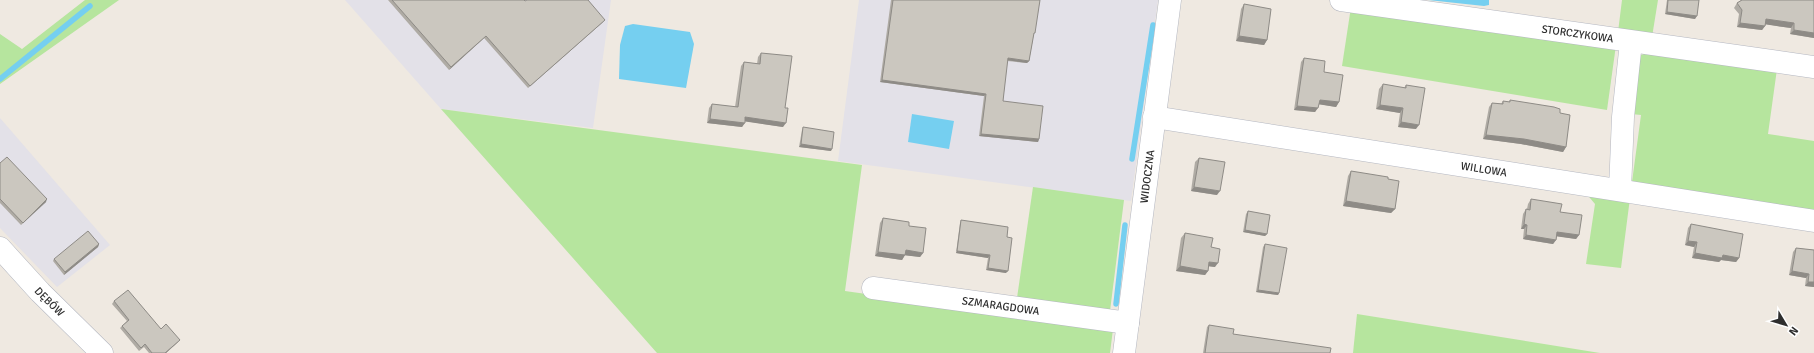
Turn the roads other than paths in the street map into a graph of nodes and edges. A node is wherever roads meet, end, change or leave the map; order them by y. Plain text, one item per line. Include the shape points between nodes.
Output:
1 (1170, 0) edge
2 (1341, 0) edge
3 (1631, 42) junction
4 (1814, 67) edge
5 (1154, 117) junction
6 (1620, 190) junction
7 (1814, 221) edge
8 (0, 248) edge
9 (873, 288) dead end
10 (1128, 323) junction
11 (102, 353) edge
12 (1124, 353) edge

1 - 5 street, WIDOCZNA
2 - 3 street, STORCZYKOWA
3 - 4 street, STORCZYKOWA
3 - 6 street via 1623,117
5 - 6 street, WILLOWA
5 - 10 street, WIDOCZNA
6 - 7 street, WILLOWA
8 - 11 street, DĘBÓW
9 - 10 street, SZMARAGDOWA
10 - 12 street, WIDOCZNA

